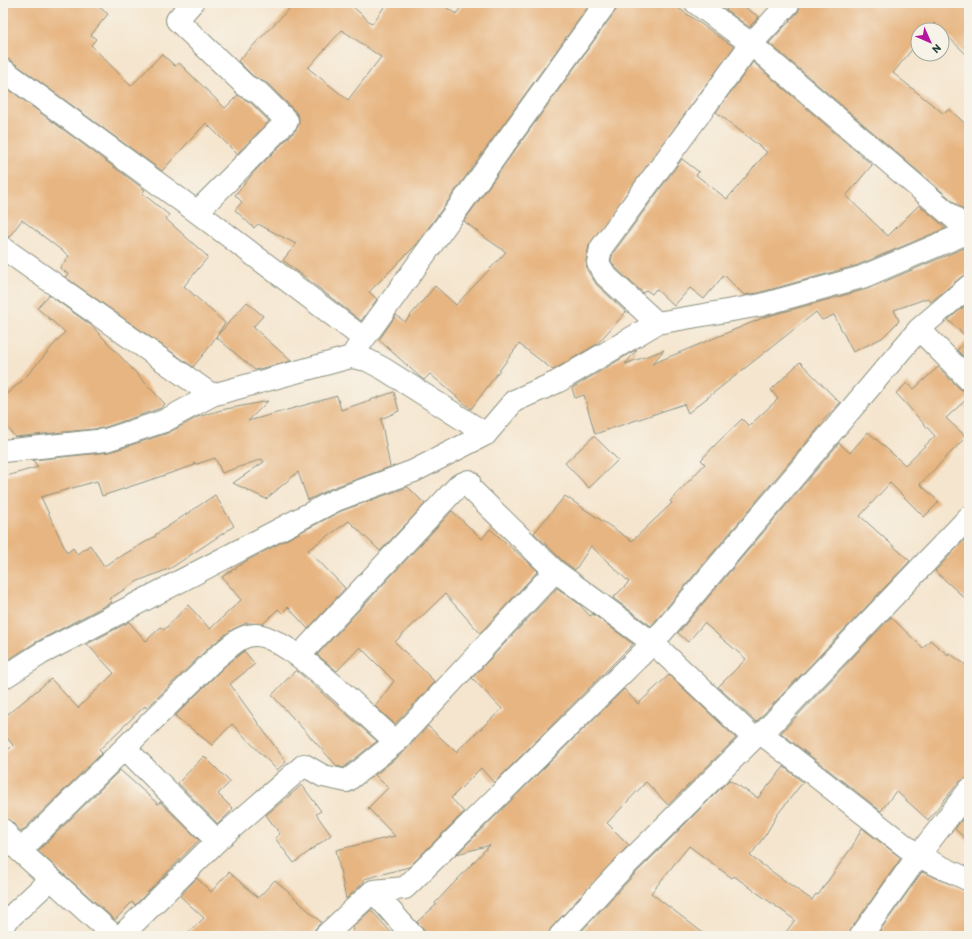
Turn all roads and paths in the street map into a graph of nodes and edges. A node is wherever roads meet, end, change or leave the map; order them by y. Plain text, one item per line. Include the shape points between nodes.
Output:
1 (192, 3) edge
2 (606, 3) edge
3 (696, 3) edge
4 (789, 3) edge
5 (751, 44) junction
6 (3, 70) edge
7 (197, 212) junction
8 (969, 232) edge
9 (3, 248) edge
10 (969, 286) edge
11 (657, 323) junction
12 (919, 329) junction
13 (363, 338) junction
14 (351, 357) junction
15 (969, 380) edge
16 (212, 395) junction
17 (486, 434) junction
18 (3, 451) edge
19 (969, 517) edge
20 (555, 571) junction
21 (653, 643) junction
22 (299, 656) junction
23 (3, 678) edge
24 (758, 736) junction
25 (396, 742) junction
26 (125, 748) junction
27 (969, 790) edge
28 (3, 830) edge
29 (217, 841) junction
30 (20, 851) junction
31 (918, 856) junction
32 (51, 879) junction
33 (969, 880) edge
34 (372, 891) junction
35 (3, 924) edge
36 (124, 935) edge
37 (325, 936) edge
38 (414, 936) edge
39 (560, 936) edge
40 (861, 936) edge

1 - 7 street via 177,20 287,121
2 - 13 street
3 - 5 street
4 - 5 street
5 - 8 street
5 - 11 street via 601,248 598,263 606,276
6 - 7 street
7 - 13 street
8 - 11 street via 862,277 761,304
9 - 16 street
10 - 12 street
11 - 17 street via 558,382 514,401
12 - 15 street
12 - 21 street
13 - 14 street
14 - 16 street
14 - 17 street via 367,360 384,369
16 - 18 street via 164,421 106,440
17 - 23 street via 414,471 336,500 42,653
19 - 24 street
20 - 21 street
20 - 22 street via 469,487 469,481 459,485
20 - 25 street
21 - 24 street
21 - 34 street via 405,888
22 - 25 street
22 - 26 street via 272,638 255,635 241,638 217,657
24 - 31 street
24 - 39 street via 618,872
25 - 29 street via 347,781 323,776 304,765
26 - 29 street
26 - 30 street
27 - 31 street
28 - 30 street
29 - 36 street
30 - 32 street
31 - 33 street
31 - 40 street
32 - 35 street
32 - 36 street
34 - 37 street
34 - 38 street

